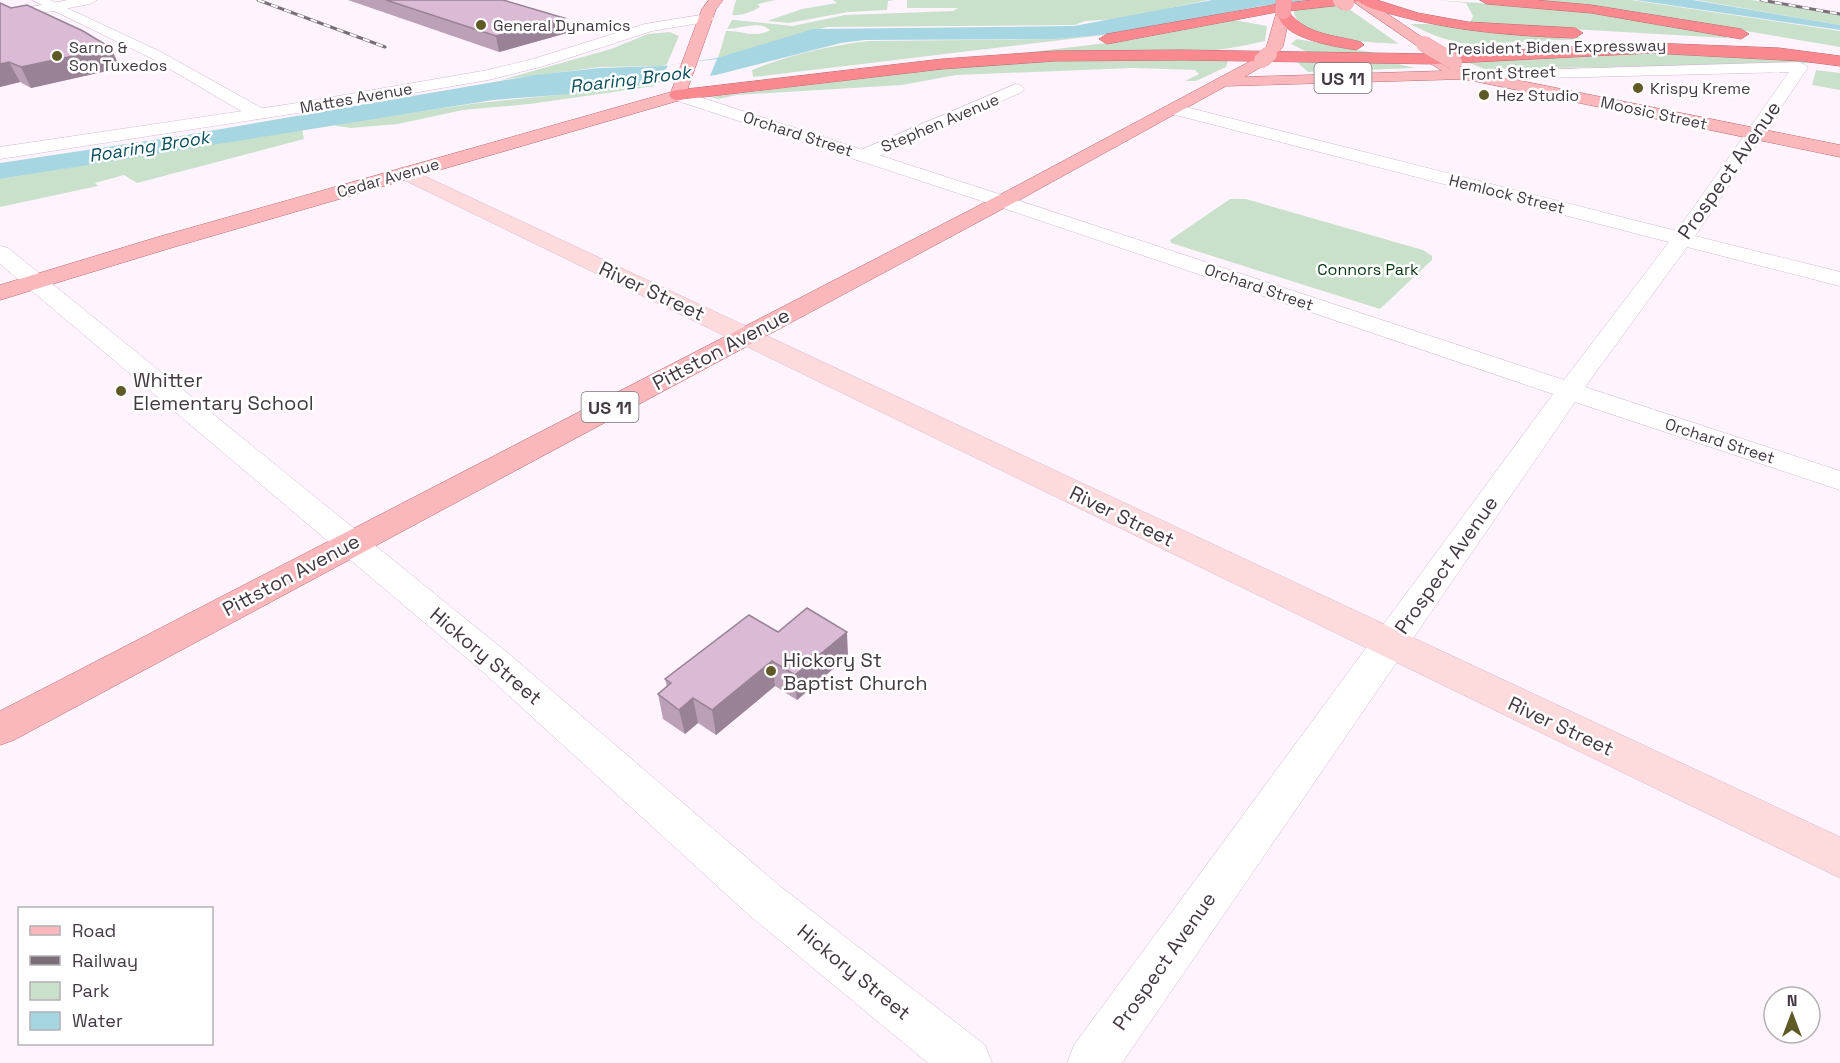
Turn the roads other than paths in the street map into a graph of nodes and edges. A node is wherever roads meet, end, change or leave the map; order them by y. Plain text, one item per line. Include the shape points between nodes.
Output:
1 (39, 0) edge
2 (90, 0) edge
3 (716, 0) edge
4 (1487, 0) edge
5 (1356, 1) edge
6 (54, 7) junction
7 (1283, 8) edge
8 (0, 17) edge
9 (706, 18) junction
10 (1592, 34) dead end
11 (1614, 35) dead end
12 (1840, 54) edge
13 (1800, 61) junction
14 (1840, 62) edge
15 (1467, 75) junction
16 (1218, 83) junction
17 (681, 88) junction
18 (1016, 89) dead end
19 (1174, 109) junction
20 (259, 114) junction
21 (1755, 134) junction
22 (1840, 151) edge
23 (0, 153) edge
24 (863, 156) junction
25 (405, 173) junction
26 (1001, 201) junction
27 (1682, 239) junction
28 (0, 253) edge
29 (1840, 279) edge
30 (35, 282) junction
31 (0, 293) edge
32 (746, 336) junction
33 (1569, 391) junction
34 (1840, 481) edge
35 (352, 543) junction
36 (1389, 644) junction
37 (0, 729) edge
38 (1840, 858) edge
39 (967, 1063) edge
40 (1092, 1063) edge

1 - 6 street
2 - 6 street
3 - 9 main road
4 - 12 highway via 1599,10
5 - 10 highway, President Biden Expressway via 1458,25
5 - 15 main road
5 - 17 highway via 1287,7 1094,41
6 - 8 street
6 - 20 street via 156,55
7 - 13 highway, President Biden Expressway via 1293,26 1317,36 1382,48 1634,43 1720,47
7 - 16 main road, US 11 via 1276,42 1265,57
9 - 17 main road
9 - 20 street, Mattes Avenue via 650,27 505,72
11 - 12 highway, President Biden Expressway
13 - 14 highway, President Biden Expressway
13 - 15 street, Front Street
13 - 17 highway via 1713,50 1643,48 1435,59 1055,56
13 - 21 street, Prospect Avenue
15 - 16 main road, Front Street / US 11
15 - 21 main road, Moosic Street
16 - 19 main road, Pittston Avenue / US 11
17 - 24 street, Orchard Street
17 - 25 main road, Cedar Avenue
18 - 24 street, Stephen Avenue
19 - 26 main road, Pittston Avenue / US 11
19 - 27 street, Hemlock Street
20 - 23 street, Mattes Avenue
21 - 22 main road, Moosic Street
21 - 27 street, Prospect Avenue
24 - 26 street, Orchard Street
25 - 30 main road, Cedar Avenue
25 - 32 main road, River Street
26 - 32 main road, Pittston Avenue / US 11
26 - 33 street, Orchard Street
27 - 29 street, Hemlock Street
27 - 33 street, Prospect Avenue
28 - 30 street, Hickory Street
30 - 31 main road, Cedar Avenue
30 - 35 street, Hickory Street
32 - 35 main road, Pittston Avenue / US 11
32 - 36 main road, River Street
33 - 34 street, Orchard Street
33 - 36 street, Prospect Avenue
35 - 37 main road, Pittston Avenue / US 11
35 - 39 street, Hickory Street via 496,663 765,901
36 - 38 main road, River Street
36 - 40 street, Prospect Avenue

